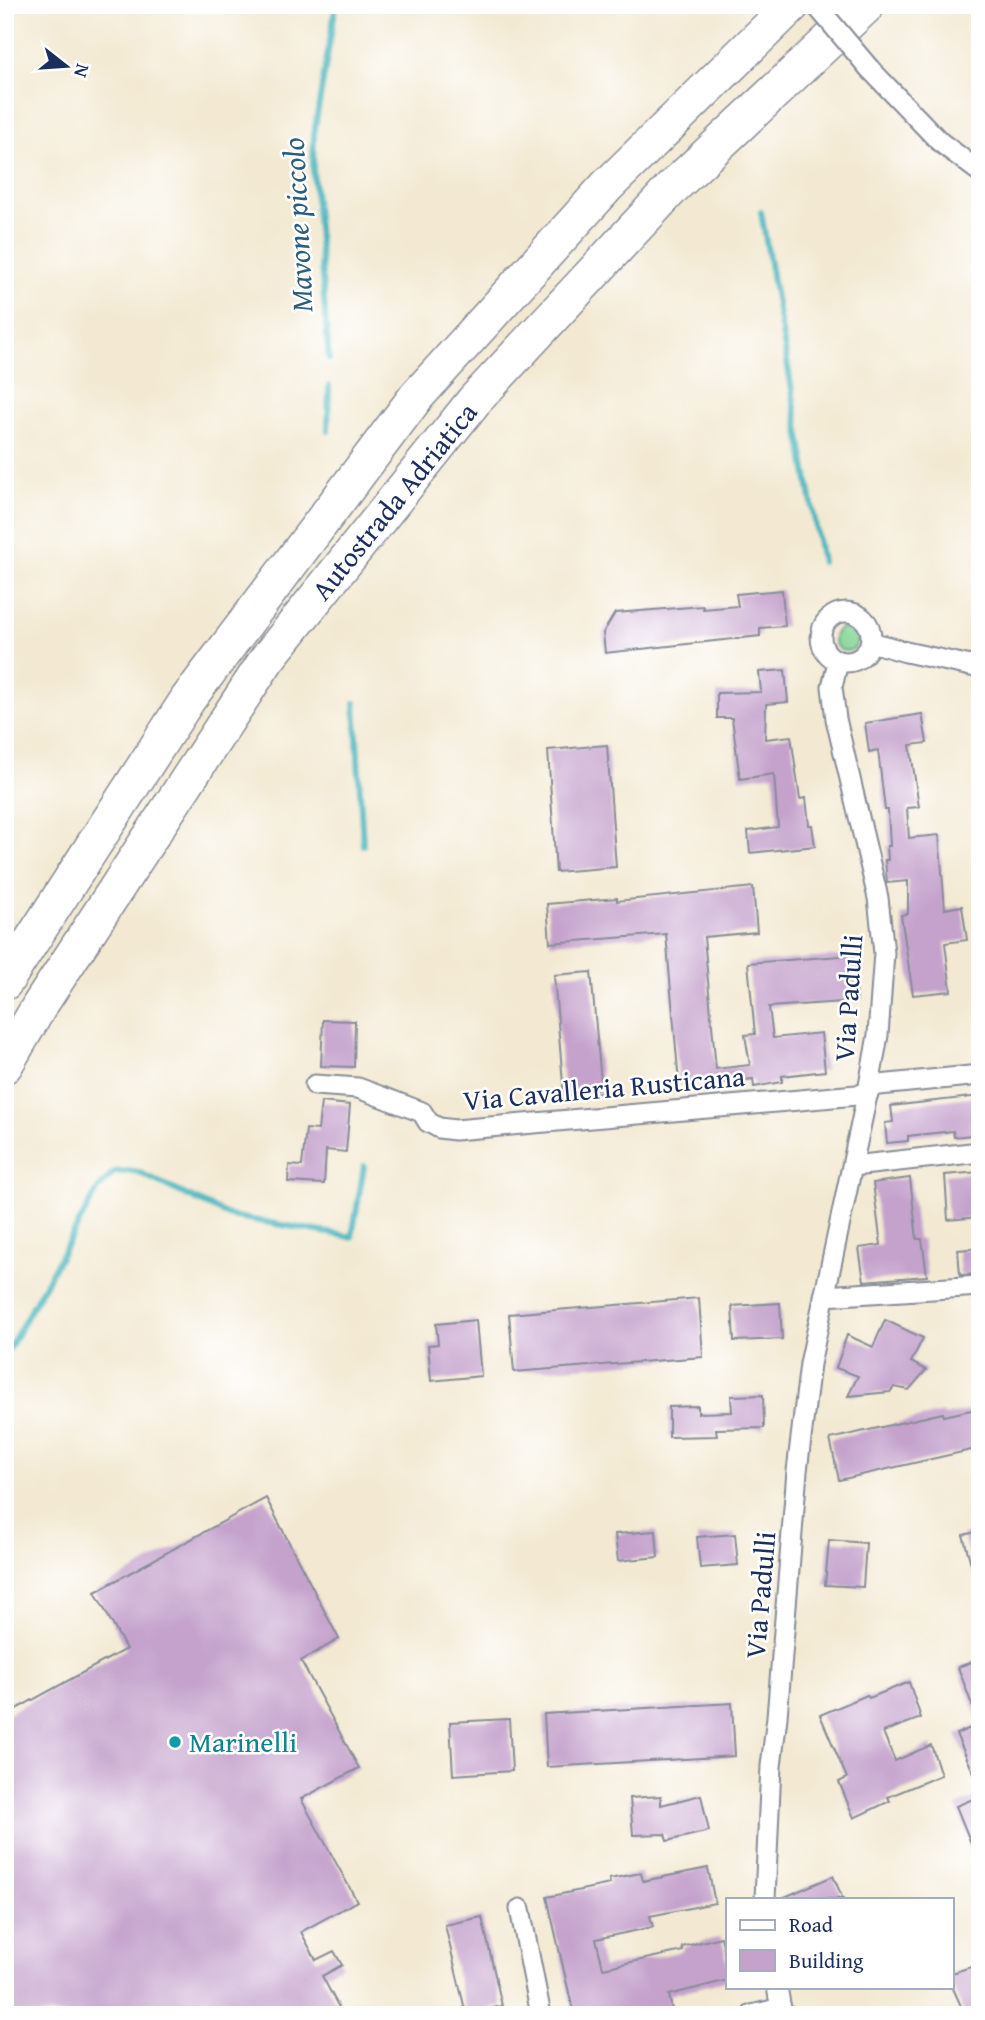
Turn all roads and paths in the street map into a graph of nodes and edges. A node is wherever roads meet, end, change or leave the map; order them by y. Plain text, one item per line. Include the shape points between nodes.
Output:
1 (792, 5) edge
2 (816, 5) edge
3 (867, 5) edge
4 (980, 172) edge
5 (871, 642) junction
6 (838, 662) junction
7 (980, 668) edge
8 (5, 982) edge
9 (5, 1065) edge
10 (980, 1074) edge
11 (315, 1084) dead end
12 (868, 1090) junction
13 (980, 1152) edge
14 (853, 1166) junction
15 (980, 1286) edge
16 (824, 1296) junction
17 (765, 1898) edge
18 (520, 1909) dead end
19 (777, 1988) edge
20 (782, 2012) edge
21 (541, 2015) edge
22 (752, 2015) edge

1 - 8 highway, Autostrada Adriatica via 607,186 416,397 188,699
2 - 4 street, bridge via 940,142
3 - 9 highway, Autostrada Adriatica via 673,187 474,401 267,659
5 - 6 street via 855,662
5 - 6 street via 869,626 859,615 844,612 832,616 823,626 821,639 826,653
5 - 7 street
6 - 12 street, Via Padulli via 832,687 836,719 878,898 884,953 878,1035
10 - 12 street, Via Cavalleria Rusticana
11 - 12 street, Via Cavalleria Rusticana via 358,1088 422,1112 439,1128 455,1130
12 - 14 street, Via Padulli
13 - 14 street
14 - 16 street, Via Padulli
15 - 16 street
16 - 17 street, Via Padulli via 797,1471 771,1766
18 - 21 street
19 - 20 street
20 - 22 street

